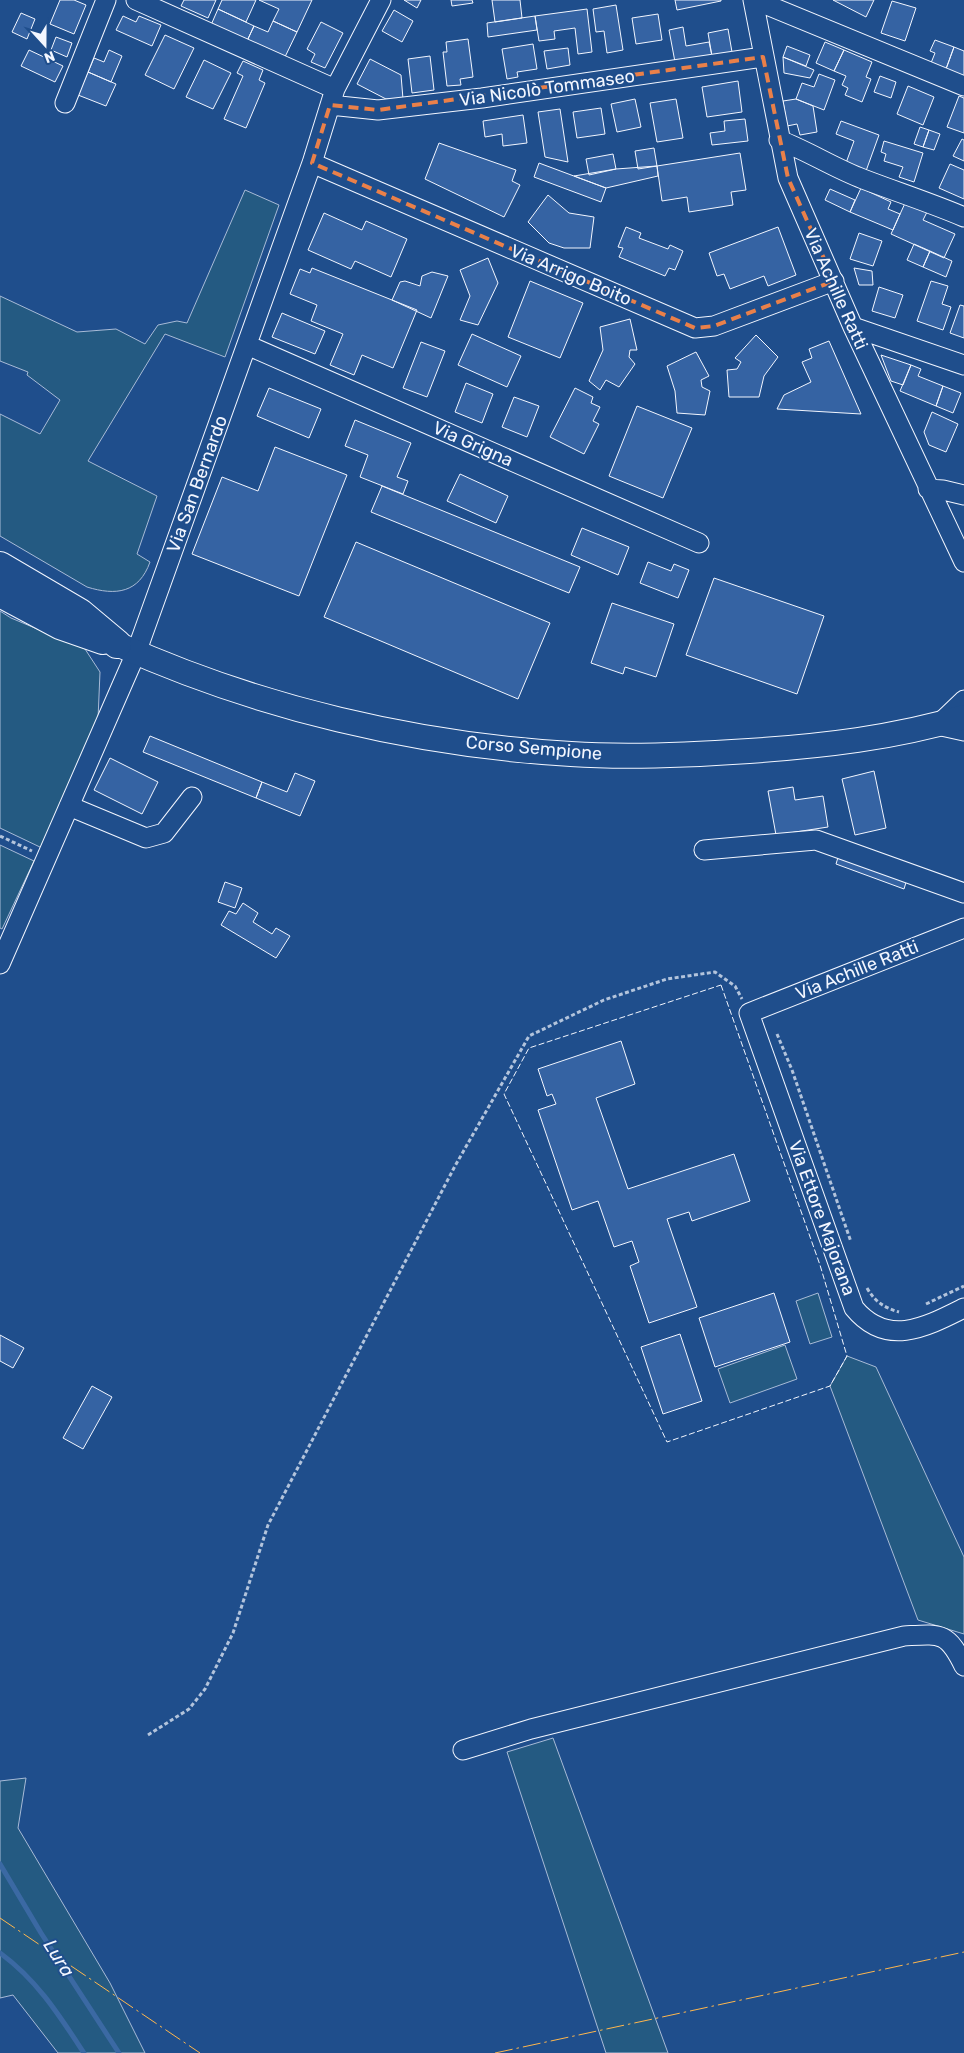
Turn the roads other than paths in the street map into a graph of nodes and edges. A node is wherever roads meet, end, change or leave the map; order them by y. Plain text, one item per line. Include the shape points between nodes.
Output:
1 (106, 0) edge
2 (136, 0) edge
3 (381, 0) edge
4 (754, 0) edge
5 (763, 57) junction
6 (964, 86) edge
7 (333, 97) junction
8 (65, 103) dead end
9 (779, 140) junction
10 (312, 163) junction
11 (964, 217) edge
12 (834, 281) junction
13 (853, 327) junction
14 (247, 345) junction
15 (964, 365) edge
16 (928, 489) junction
17 (964, 495) edge
18 (698, 543) dead end
19 (964, 562) edge
20 (0, 566) edge
21 (0, 593) edge
22 (126, 648) junction
23 (964, 700) edge
24 (964, 718) edge
25 (937, 725) junction
26 (964, 731) edge
27 (192, 797) dead end
28 (69, 806) junction
29 (704, 850) dead end
30 (964, 893) edge
31 (964, 928) edge
32 (0, 964) edge
33 (757, 1010) joint
34 (964, 1308) edge
35 (964, 1666) edge
36 (463, 1750) dead end

1 - 8 street
2 - 7 street, Via Nicolò Tommaseo
3 - 7 street, Via San Bernardo
4 - 5 street, Via Achille Ratti
4 - 6 street
5 - 7 street, Via Nicolò Tommaseo via 378,110
5 - 9 street, Via Achille Ratti
7 - 10 street, Via San Bernardo
9 - 11 street via 862,179
9 - 12 street, Via Achille Ratti via 793,192
10 - 12 street, Via Arrigo Boito via 695,328 714,326
10 - 14 street, Via San Bernardo
12 - 13 street, Via Achille Ratti
13 - 15 street
13 - 16 street, Via Achille Ratti
14 - 18 street, Via Grigna
14 - 22 street, Via San Bernardo
16 - 17 street
16 - 19 street, Via Achille Ratti
20 - 22 highway, Corso Sempione via 80,613
21 - 22 highway, Corso Sempione via 60,625
22 - 25 main road, Corso Sempione via 196,678 283,705 408,733 481,745 572,754 676,754 777,749 856,741
22 - 28 street, Via San Bernardo
23 - 25 street
24 - 25 main road, Corso Sempione
25 - 26 street
27 - 28 street via 164,833 146,838
28 - 32 street, Via San Bernardo
29 - 30 street via 816,840
31 - 33 street, Via Achille Ratti
33 - 34 street, Via Ettore Majorana via 854,1308 863,1319 877,1327 899,1332 935,1323
35 - 36 street via 947,1638 930,1634 904,1636 531,1729

